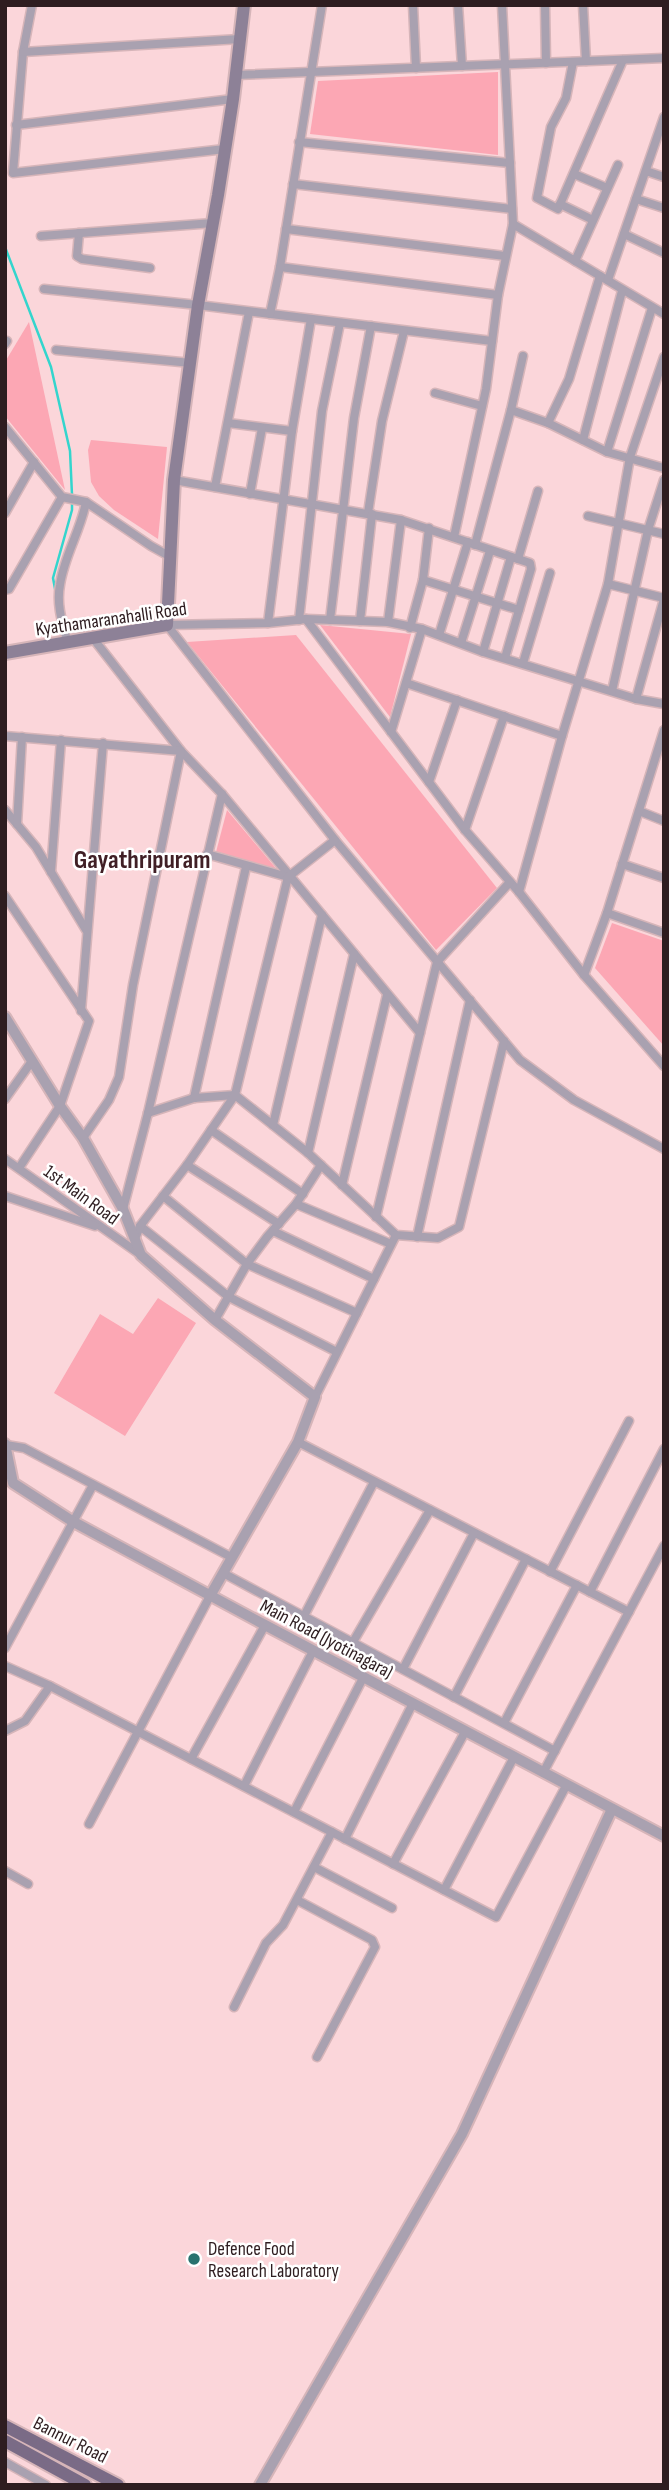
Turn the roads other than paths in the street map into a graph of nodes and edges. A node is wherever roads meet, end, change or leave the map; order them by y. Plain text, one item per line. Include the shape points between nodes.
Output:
1 (32, 5) edge
2 (244, 5) edge
3 (322, 5) edge
4 (413, 5) edge
5 (458, 5) edge
6 (502, 5) edge
7 (545, 5) edge
8 (583, 5) edge
9 (240, 39) junction
10 (23, 52) junction
11 (664, 58) edge
12 (623, 60) junction
13 (586, 61) junction
14 (573, 62) junction
15 (546, 63) junction
16 (505, 64) junction
17 (462, 66) junction
18 (416, 68) junction
19 (310, 72) junction
20 (236, 75) junction
21 (233, 99) junction
22 (664, 117) edge
23 (16, 125) junction
24 (299, 142) junction
25 (225, 149) junction
26 (510, 163) junction
27 (618, 165) dead end
28 (646, 171) junction
29 (574, 174) junction
30 (664, 177) edge
31 (293, 184) junction
32 (607, 188) junction
33 (636, 199) junction
34 (560, 204) junction
35 (664, 208) edge
36 (512, 209) junction
37 (593, 220) junction
38 (214, 223) junction
39 (513, 224) junction
40 (286, 229) junction
41 (79, 233) junction
42 (624, 234) junction
43 (41, 236) dead end
44 (664, 253) edge
45 (505, 256) junction
46 (575, 261) junction
47 (280, 267) junction
48 (150, 268) dead end
49 (604, 278) junction
50 (44, 289) dead end
51 (622, 291) junction
52 (498, 295) junction
53 (198, 305) junction
54 (652, 307) junction
55 (249, 312) junction
56 (270, 314) junction
57 (664, 314) edge
58 (311, 319) junction
59 (340, 323) junction
60 (371, 327) junction
61 (404, 331) junction
62 (492, 341) junction
63 (56, 350) dead end
64 (523, 356) dead end
65 (664, 357) edge
66 (191, 363) junction
67 (435, 393) dead end
68 (482, 406) junction
69 (511, 410) junction
70 (228, 422) junction
71 (548, 423) junction
72 (262, 428) junction
73 (292, 431) junction
74 (7, 432) edge
75 (583, 440) junction
76 (607, 452) junction
77 (630, 457) junction
78 (34, 462) junction
79 (664, 468) edge
80 (174, 480) junction
81 (664, 480) edge
82 (215, 487) junction
83 (538, 491) dead end
84 (250, 494) junction
85 (68, 498) junction
86 (284, 501) junction
87 (86, 502) junction
88 (312, 504) junction
89 (342, 510) junction
90 (5, 513) edge
91 (370, 514) junction
92 (588, 516) dead end
93 (401, 520) junction
94 (618, 523) junction
95 (429, 528) junction
96 (648, 530) junction
97 (664, 534) edge
98 (454, 537) junction
99 (471, 544) junction
100 (490, 551) junction
101 (169, 556) junction
102 (515, 558) junction
103 (550, 573) dead end
104 (423, 580) junction
105 (608, 584) junction
106 (453, 589) junction
107 (5, 590) edge
108 (635, 592) junction
109 (476, 596) junction
110 (664, 598) edge
111 (498, 604) junction
112 (519, 610) junction
113 (303, 620) junction
114 (330, 620) junction
115 (360, 621) junction
116 (388, 622) junction
117 (268, 623) junction
118 (167, 625) junction
119 (411, 628) junction
120 (422, 629) junction
121 (439, 635) junction
122 (92, 637) junction
123 (461, 643) junction
124 (68, 644) junction
125 (483, 652) junction
126 (5, 653) edge
127 (505, 658) junction
128 (523, 663) junction
129 (580, 682) junction
130 (407, 683) junction
131 (612, 691) junction
132 (636, 699) junction
133 (457, 700) junction
134 (664, 704) edge
135 (504, 716) junction
136 (664, 730) edge
137 (391, 732) junction
138 (5, 736) edge
139 (562, 736) junction
140 (22, 737) junction
141 (61, 740) junction
142 (103, 743) junction
143 (181, 751) junction
144 (660, 756) edge
145 (429, 782) junction
146 (222, 794) junction
147 (5, 810) edge
148 (639, 811) junction
149 (664, 821) edge
150 (16, 824) junction
151 (465, 830) junction
152 (335, 840) junction
153 (207, 855) junction
154 (622, 864) junction
155 (246, 867) junction
156 (51, 872) junction
157 (288, 877) junction
158 (664, 878) edge
159 (510, 882) junction
160 (519, 892) junction
161 (5, 896) edge
162 (607, 914) junction
163 (322, 915) junction
164 (86, 930) junction
165 (664, 933) edge
166 (354, 954) junction
167 (437, 962) junction
168 (584, 975) junction
169 (387, 995) junction
170 (470, 1000) junction
171 (81, 1011) junction
172 (5, 1017) edge
173 (420, 1033) junction
174 (504, 1041) junction
175 (32, 1061) junction
176 (664, 1066) edge
177 (234, 1095) junction
178 (194, 1098) junction
179 (5, 1099) edge
180 (60, 1106) junction
181 (148, 1113) junction
182 (273, 1125) junction
183 (211, 1130) junction
184 (83, 1138) junction
185 (664, 1149) edge
186 (308, 1153) junction
187 (5, 1158) edge
188 (187, 1165) junction
189 (321, 1165) junction
190 (19, 1168) junction
191 (342, 1185) junction
192 (303, 1194) junction
193 (5, 1196) edge
194 (163, 1196) junction
195 (296, 1204) junction
196 (123, 1209) junction
197 (376, 1217) junction
198 (279, 1223) junction
199 (140, 1226) junction
200 (104, 1229) junction
201 (272, 1231) junction
202 (396, 1235) junction
203 (417, 1237) junction
204 (135, 1239) junction
205 (391, 1244) junction
206 (141, 1255) junction
207 (247, 1264) junction
208 (374, 1279) junction
209 (229, 1297) junction
210 (357, 1313) junction
211 (215, 1320) junction
212 (337, 1352) junction
213 (315, 1397) junction
214 (629, 1421) dead end
215 (298, 1443) junction
216 (6, 1444) edge
217 (664, 1449) edge
218 (374, 1482) junction
219 (93, 1485) junction
220 (430, 1510) junction
221 (72, 1521) junction
222 (474, 1533) junction
223 (664, 1546) edge
224 (231, 1557) junction
225 (526, 1559) junction
226 (550, 1572) junction
227 (223, 1573) junction
228 (577, 1585) junction
229 (590, 1592) junction
230 (210, 1596) junction
231 (629, 1612) junction
232 (304, 1616) junction
233 (265, 1625) junction
234 (353, 1642) junction
235 (5, 1648) edge
236 (313, 1651) junction
237 (5, 1666) edge
238 (403, 1669) junction
239 (363, 1678) junction
240 (50, 1686) junction
241 (454, 1697) junction
242 (413, 1703) junction
243 (504, 1724) junction
244 (5, 1731) edge
245 (138, 1732) junction
246 (465, 1732) junction
247 (555, 1751) junction
248 (514, 1757) junction
249 (191, 1759) junction
250 (542, 1773) junction
251 (566, 1786) junction
252 (244, 1787) junction
253 (612, 1809) junction
254 (293, 1812) junction
255 (89, 1824) dead end
256 (332, 1832) junction
257 (664, 1836) edge
258 (345, 1839) junction
259 (393, 1864) junction
260 (314, 1867) junction
261 (5, 1871) edge
262 (28, 1884) dead end
263 (443, 1890) junction
264 (296, 1900) junction
265 (392, 1908) dead end
266 (234, 2007) dead end
267 (317, 2057) dead end
268 (5, 2427) edge
269 (5, 2441) edge
270 (5, 2462) edge
271 (46, 2485) edge
272 (85, 2485) edge
273 (118, 2485) edge
274 (260, 2485) edge

1 - 10 street
2 - 9 main road
3 - 19 street
4 - 18 street
5 - 17 street
6 - 16 street
7 - 15 street
8 - 13 street
9 - 10 street
9 - 20 main road
10 - 23 street
11 - 12 street
12 - 13 street
12 - 29 street
13 - 14 street
14 - 15 street
14 - 34 street via 566,98 551,127 537,198 558,209
15 - 16 street
16 - 17 street
16 - 26 street
17 - 18 street
18 - 19 street
19 - 20 street
19 - 24 street
20 - 21 main road
21 - 23 street
21 - 25 main road
22 - 28 street
23 - 25 street via 13,173
24 - 26 street
24 - 31 street
25 - 38 main road
26 - 36 street
27 - 32 street
28 - 30 street
28 - 33 street
29 - 32 street
29 - 34 street
31 - 36 street
31 - 40 street
32 - 37 street
33 - 35 street
33 - 42 street
34 - 37 street
36 - 39 street
37 - 46 street
38 - 41 street
38 - 53 main road
39 - 45 street
39 - 46 street
40 - 45 street
40 - 47 street
41 - 43 street
41 - 48 street via 77,256 82,259
42 - 44 street
42 - 49 street
45 - 52 street
46 - 49 street
47 - 52 street
47 - 56 street
49 - 51 street
49 - 71 street via 569,379
50 - 53 street
51 - 54 street
51 - 75 street
52 - 62 street
53 - 55 street
53 - 66 main road
54 - 57 street
54 - 76 street
55 - 56 street
55 - 70 street
56 - 58 street
58 - 59 street
58 - 73 street
59 - 60 street
59 - 88 street
60 - 61 street
60 - 89 street
61 - 62 street
61 - 91 street via 382,421
62 - 68 street
63 - 66 street
64 - 69 street
65 - 77 street
66 - 80 main road
67 - 68 street
68 - 98 street
69 - 71 street
69 - 99 street
70 - 72 street
70 - 82 street
71 - 75 street
72 - 73 street
72 - 84 street
73 - 86 street
74 - 78 street
75 - 76 street
76 - 77 street
77 - 79 street
77 - 94 street
78 - 85 street
78 - 90 street
80 - 82 street
80 - 101 main road
81 - 96 street
82 - 84 street
83 - 102 street
84 - 86 street
85 - 87 street
85 - 107 street
86 - 88 street
86 - 117 street
87 - 101 street
87 - 124 street via 60,584 60,611
88 - 89 street
88 - 113 street
89 - 91 street
89 - 114 street
91 - 93 street
91 - 115 street
92 - 94 street
93 - 95 street
93 - 116 street
94 - 96 street
94 - 105 street
95 - 98 street
95 - 104 street
96 - 97 street
96 - 108 street
98 - 99 street
99 - 100 street
99 - 106 street
100 - 102 street
100 - 109 street
101 - 118 main road
102 - 111 street
102 - 112 street via 531,565
103 - 128 street
104 - 106 street
104 - 119 street
105 - 108 street
105 - 129 street
106 - 109 street
106 - 121 street
108 - 110 street
108 - 131 street
109 - 111 street
109 - 123 street
110 - 132 street
111 - 112 street
111 - 125 street
112 - 127 street
113 - 114 street, Kyathamaranahalli Road
113 - 117 street, Kyathamaranahalli Road
113 - 137 street
114 - 115 street, Kyathamaranahalli Road
115 - 116 street, Kyathamaranahalli Road
116 - 119 street, Kyathamaranahalli Road
117 - 118 street, Kyathamaranahalli Road
118 - 122 main road, Kyathamaranahalli Road
118 - 152 street
119 - 120 street, Kyathamaranahalli Road
120 - 121 street, Kyathamaranahalli Road
120 - 130 street
121 - 123 street, Kyathamaranahalli Road
122 - 124 main road, Kyathamaranahalli Road
122 - 143 street
123 - 125 street, Kyathamaranahalli Road
124 - 126 main road, Kyathamaranahalli Road
125 - 127 street, Kyathamaranahalli Road
127 - 128 street, Kyathamaranahalli Road
128 - 129 street, Kyathamaranahalli Road
129 - 131 street, Kyathamaranahalli Road
129 - 139 street
130 - 133 street
130 - 137 street
131 - 132 street, Kyathamaranahalli Road
132 - 134 street, Kyathamaranahalli Road
133 - 135 street
133 - 145 street
135 - 139 street
135 - 151 street
136 - 144 street
137 - 145 street
138 - 140 street
139 - 160 street
140 - 141 street
140 - 150 street
141 - 142 street
141 - 156 street
142 - 143 street
142 - 164 street
143 - 146 street
143 - 184 street via 119,1077
144 - 148 street
145 - 151 street
146 - 153 street
146 - 157 street
147 - 150 street
148 - 149 street
148 - 154 street
150 - 156 street
151 - 159 street
152 - 157 street
152 - 167 street
153 - 155 street
153 - 181 street
154 - 158 street
154 - 162 street
155 - 157 street
155 - 178 street
156 - 164 street
157 - 163 street
157 - 177 street
159 - 160 street
159 - 167 street
160 - 168 street
161 - 171 street
162 - 165 street
162 - 168 street
163 - 166 street
163 - 182 street
164 - 171 street
166 - 169 street
166 - 186 street
167 - 170 street
167 - 173 street
168 - 176 street
169 - 173 street
169 - 191 street
170 - 174 street
170 - 203 street
171 - 180 street via 89,1026
172 - 175 street
173 - 197 street
174 - 185 street via 520,1060 574,1100
174 - 203 street via 460,1227 438,1238
175 - 179 street
175 - 180 street
177 - 178 street
177 - 182 street
177 - 183 street
178 - 181 street
180 - 184 street
180 - 190 street
181 - 196 street
182 - 186 street
183 - 188 street
183 - 192 street
184 - 196 street
186 - 189 street
187 - 190 street, 1st Main Road
188 - 194 street
188 - 198 street
189 - 191 street
189 - 192 street
190 - 200 street, 1st Main Road
191 - 197 street
192 - 195 street
193 - 200 street
194 - 199 street
194 - 207 street
195 - 198 street
195 - 205 street
196 - 204 street
197 - 202 street
198 - 201 street
199 - 204 street
199 - 209 street
200 - 206 street, 1st Main Road
201 - 207 street
201 - 208 street
202 - 203 street
202 - 205 street
204 - 206 street
205 - 208 street
206 - 211 street
207 - 209 street
207 - 210 street
208 - 210 street
209 - 211 street
209 - 212 street
210 - 212 street
211 - 213 street
212 - 213 street
213 - 215 street
214 - 226 street
215 - 218 street
215 - 224 street
216 - 219 street via 24,1448
216 - 221 street, Main Road (Jyotinagara) via 13,1483
217 - 229 street
218 - 220 street
218 - 232 street
219 - 221 street
219 - 224 street
220 - 222 street
220 - 234 street
221 - 230 street, Main Road (Jyotinagara)
221 - 235 street
222 - 225 street
222 - 238 street
223 - 231 street
224 - 227 street
225 - 226 street
225 - 241 street
226 - 228 street
227 - 230 street
227 - 232 street
228 - 229 street
228 - 243 street
229 - 231 street
230 - 233 street, Main Road (Jyotinagara)
230 - 245 street
231 - 247 street
232 - 234 street
233 - 236 street, Main Road (Jyotinagara)
233 - 249 street
234 - 238 street
236 - 239 street, Main Road (Jyotinagara)
236 - 252 street
237 - 240 street
238 - 241 street
239 - 242 street, Main Road (Jyotinagara)
239 - 254 street
240 - 244 street via 25,1721
240 - 245 street
241 - 243 street
242 - 246 street, Main Road (Jyotinagara)
242 - 258 street
243 - 247 street
245 - 249 street
245 - 255 street
246 - 248 street, Main Road (Jyotinagara)
246 - 259 street
247 - 250 street
248 - 250 street, Main Road (Jyotinagara)
248 - 263 street
249 - 252 street
250 - 251 street, Main Road (Jyotinagara)
251 - 253 street, Main Road (Jyotinagara)
251 - 263 street via 496,1917
252 - 254 street
253 - 257 street, Main Road (Jyotinagara)
253 - 274 street via 462,2134
254 - 256 street
256 - 258 street
256 - 260 street
258 - 259 street
259 - 263 street
260 - 264 street
260 - 265 street
261 - 262 street
264 - 266 street via 283,1925 266,1943
264 - 267 street via 372,1940 375,1947
268 - 273 main road, Bannur Road
269 - 272 main road
270 - 271 street

